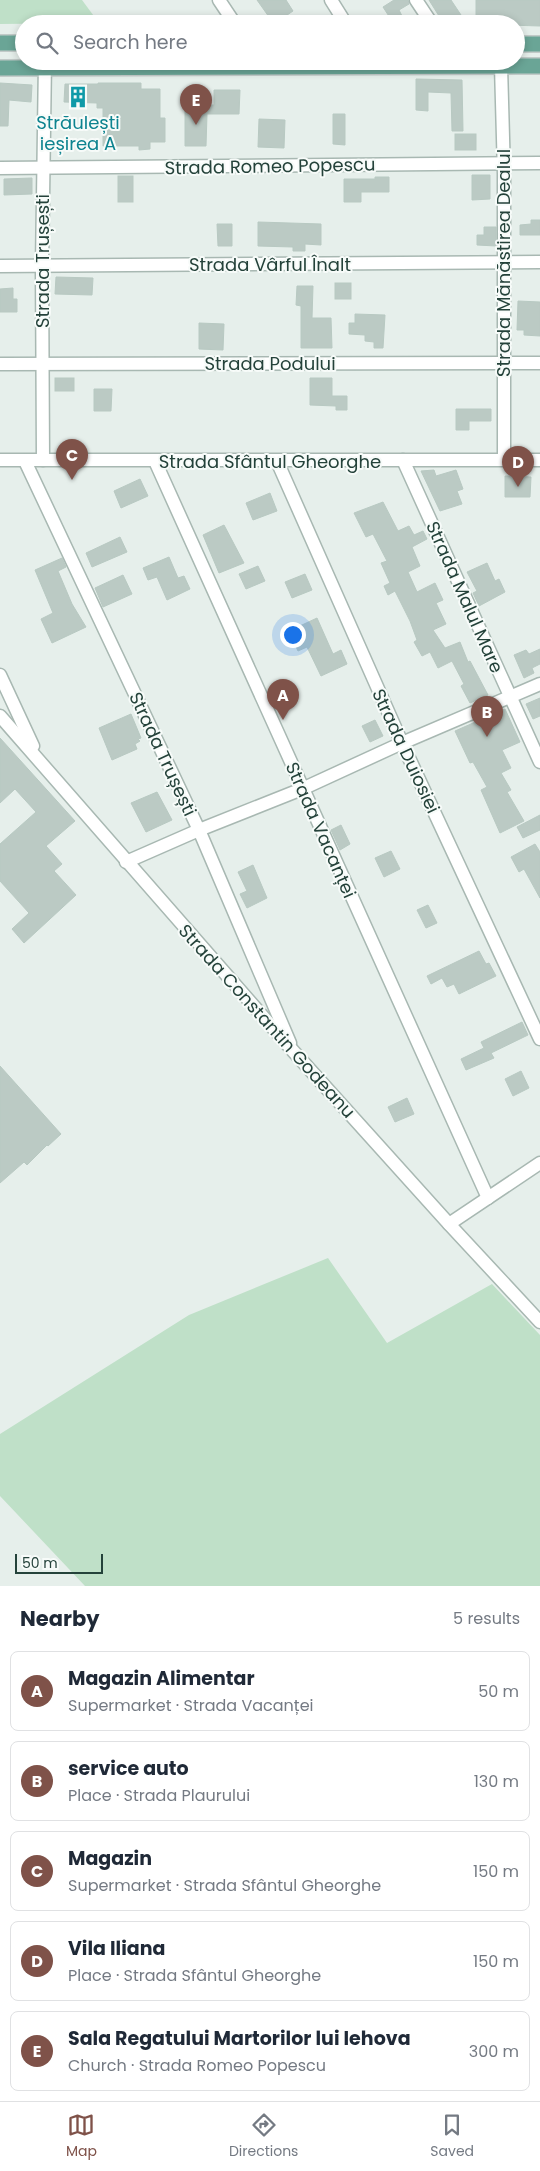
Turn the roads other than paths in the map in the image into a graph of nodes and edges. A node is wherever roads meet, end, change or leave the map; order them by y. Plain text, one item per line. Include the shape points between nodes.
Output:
1 (219, 0) edge
2 (331, 0) edge
3 (416, 0) edge
4 (229, 15) edge
5 (340, 15) edge
6 (426, 15) edge
7 (15, 43) edge
8 (0, 44) edge
9 (525, 44) edge
10 (540, 44) edge
11 (525, 66) edge
12 (540, 66) edge
13 (15, 67) edge
14 (0, 68) edge
15 (45, 70) edge
16 (501, 70) edge
17 (540, 163) edge
18 (503, 164) junction
19 (0, 168) edge
20 (43, 168) junction
21 (503, 262) junction
22 (540, 262) edge
23 (0, 266) edge
24 (42, 266) junction
25 (503, 362) junction
26 (540, 362) edge
27 (0, 364) edge
28 (42, 364) junction
29 (504, 459) junction
30 (0, 460) edge
31 (43, 460) junction
32 (403, 460) junction
33 (540, 460) edge
34 (25, 461) junction
35 (155, 461) junction
36 (277, 461) junction
37 (0, 676) edge
38 (540, 684) edge
39 (510, 697) junction
40 (0, 716) edge
41 (402, 743) junction
42 (40, 760) junction
43 (540, 762) edge
44 (302, 789) junction
45 (199, 830) junction
46 (126, 862) junction
47 (540, 1039) edge
48 (294, 1052) junction
49 (540, 1163) edge
50 (488, 1198) junction
51 (449, 1224) junction
52 (540, 1322) edge

1 - 4 street
2 - 5 street
3 - 6 street
7 - 8 main road
9 - 10 main road
11 - 12 main road
13 - 14 main road
15 - 20 street, Strada Trușești
16 - 18 street, Strada Mănăstirea Dealul
17 - 18 street, Strada Romeo Popescu
18 - 20 street, Strada Romeo Popescu
18 - 21 street, Strada Mănăstirea Dealul
19 - 20 street, Strada Romeo Popescu
20 - 24 street, Strada Trușești
21 - 22 street, Strada Vârful Înalt
21 - 24 street, Strada Vârful Înalt
21 - 25 street, Strada Mănăstirea Dealul
23 - 24 street, Strada Vârful Înalt
24 - 28 street, Strada Trușești
25 - 26 street, Strada Podului
25 - 28 street, Strada Podului
25 - 29 street, Strada Mănăstirea Dealul
27 - 28 street, Strada Podului
28 - 31 street, Strada Trușești
29 - 32 street, Strada Sfântul Gheorghe
29 - 33 street, Strada Sfântul Gheorghe
30 - 34 street, Strada Sfântul Gheorghe
31 - 34 street, Strada Sfântul Gheorghe
31 - 35 street, Strada Sfântul Gheorghe
32 - 36 street, Strada Sfântul Gheorghe
32 - 39 street, Strada Malul Mare
34 - 45 street, Strada Trușești
35 - 36 street, Strada Sfântul Gheorghe
35 - 44 street, Strada Vacanței
36 - 41 street, Strada Duiosiei
37 - 42 street
38 - 39 street
39 - 41 street
39 - 43 street, Strada Malul Mare
40 - 42 street, Strada Constantin Godeanu
41 - 44 street
41 - 47 street, Strada Duiosiei
42 - 46 street, Strada Constantin Godeanu
44 - 45 street
44 - 50 street, Strada Vacanței
45 - 46 street
45 - 48 street, Strada Trușești
46 - 48 street, Strada Constantin Godeanu
48 - 51 street, Strada Constantin Godeanu
49 - 50 street
50 - 51 street
51 - 52 street, Strada Constantin Godeanu

